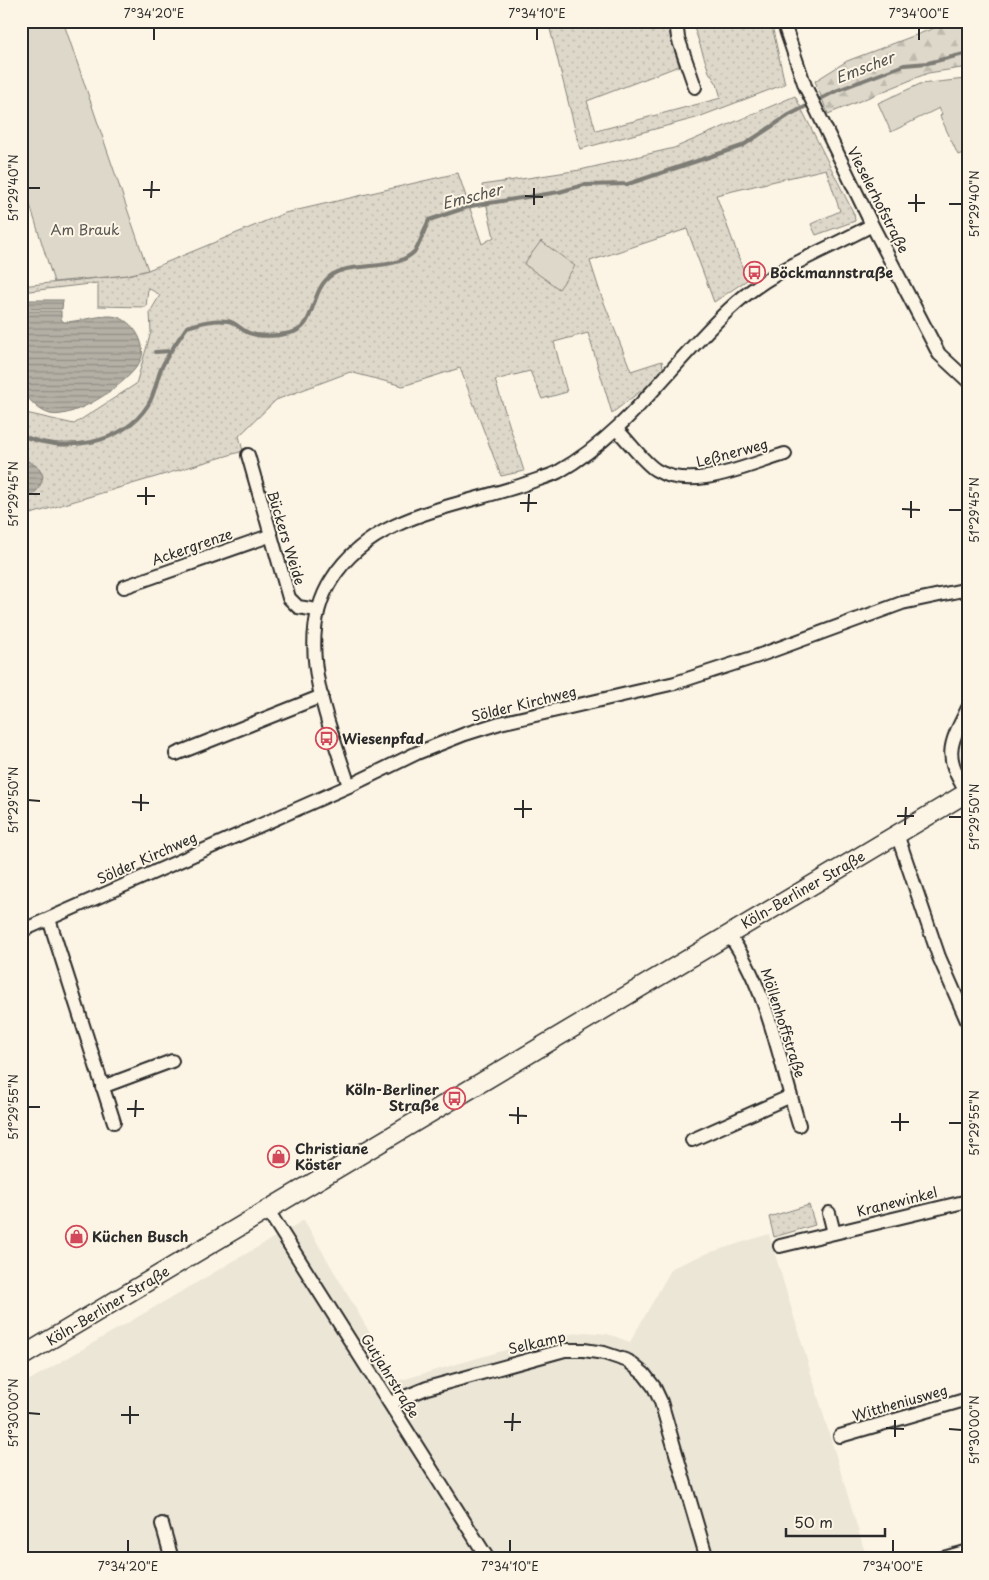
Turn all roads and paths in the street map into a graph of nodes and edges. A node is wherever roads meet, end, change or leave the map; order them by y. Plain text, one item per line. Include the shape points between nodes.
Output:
1 (676, 21) edge
2 (783, 21) edge
3 (696, 87) dead end
4 (872, 225) junction
5 (968, 381) edge
6 (616, 428) junction
7 (785, 454) dead end
8 (248, 455) dead end
9 (270, 536) junction
10 (124, 587) dead end
11 (968, 589) edge
12 (317, 610) junction
13 (322, 696) junction
14 (968, 708) edge
15 (176, 754) dead end
16 (349, 786) junction
17 (967, 793) edge
18 (897, 834) junction
19 (49, 919) junction
20 (21, 931) edge
21 (728, 934) junction
22 (968, 1023) edge
23 (172, 1061) dead end
24 (102, 1087) junction
25 (791, 1096) junction
26 (114, 1122) dead end
27 (800, 1124) dead end
28 (692, 1140) dead end
29 (968, 1201) edge
30 (267, 1209) junction
31 (828, 1213) dead end
32 (834, 1233) junction
33 (780, 1246) dead end
34 (21, 1357) edge
35 (968, 1400) edge
36 (390, 1403) junction
37 (840, 1436) dead end
38 (162, 1524) dead end
39 (968, 1551) edge
40 (172, 1559) edge
41 (488, 1559) edge
42 (707, 1559) edge
43 (940, 1559) edge

1 - 3 street via 678,38
2 - 4 street, Vieselerhofstraße via 807,90
4 - 5 street, Vieselerhofstraße via 939,354
4 - 6 street via 784,270 747,294 713,325 650,396
6 - 7 street, Leßnerweg via 655,470 676,478 700,479
6 - 12 street via 557,472 408,520 365,543 338,570
8 - 9 street, Bückers Weide
9 - 10 street, Ackergrenze
9 - 12 street, Bückers Weide via 289,598 298,607
11 - 16 street, Sölder Kirchweg via 902,603 675,683 465,734
12 - 13 street via 315,658
13 - 15 street
13 - 16 street
14 - 17 street via 953,739 950,758
16 - 19 street, Sölder Kirchweg
17 - 18 main road, Köln-Berliner Straße
18 - 21 main road, Köln-Berliner Straße
18 - 22 street via 939,957
19 - 20 street, Sölder Kirchweg
19 - 24 street
21 - 25 street, Möllenhoffstraße via 741,951 757,985
21 - 30 main road, Köln-Berliner Straße
23 - 24 street
24 - 26 street
25 - 27 street, Möllenhoffstraße
25 - 28 street, Möllenhoffstraße
29 - 32 street, Kranewinkel
30 - 34 main road, Köln-Berliner Straße
30 - 36 street, Gutjahrstraße
31 - 32 street
32 - 33 street, Kranewinkel
35 - 37 street, Wittheniusweg
36 - 41 street, Gutjahrstraße
36 - 42 street, Selkamp via 427,1388 565,1350 604,1352 628,1361 644,1374 661,1402
38 - 40 street
39 - 43 street

